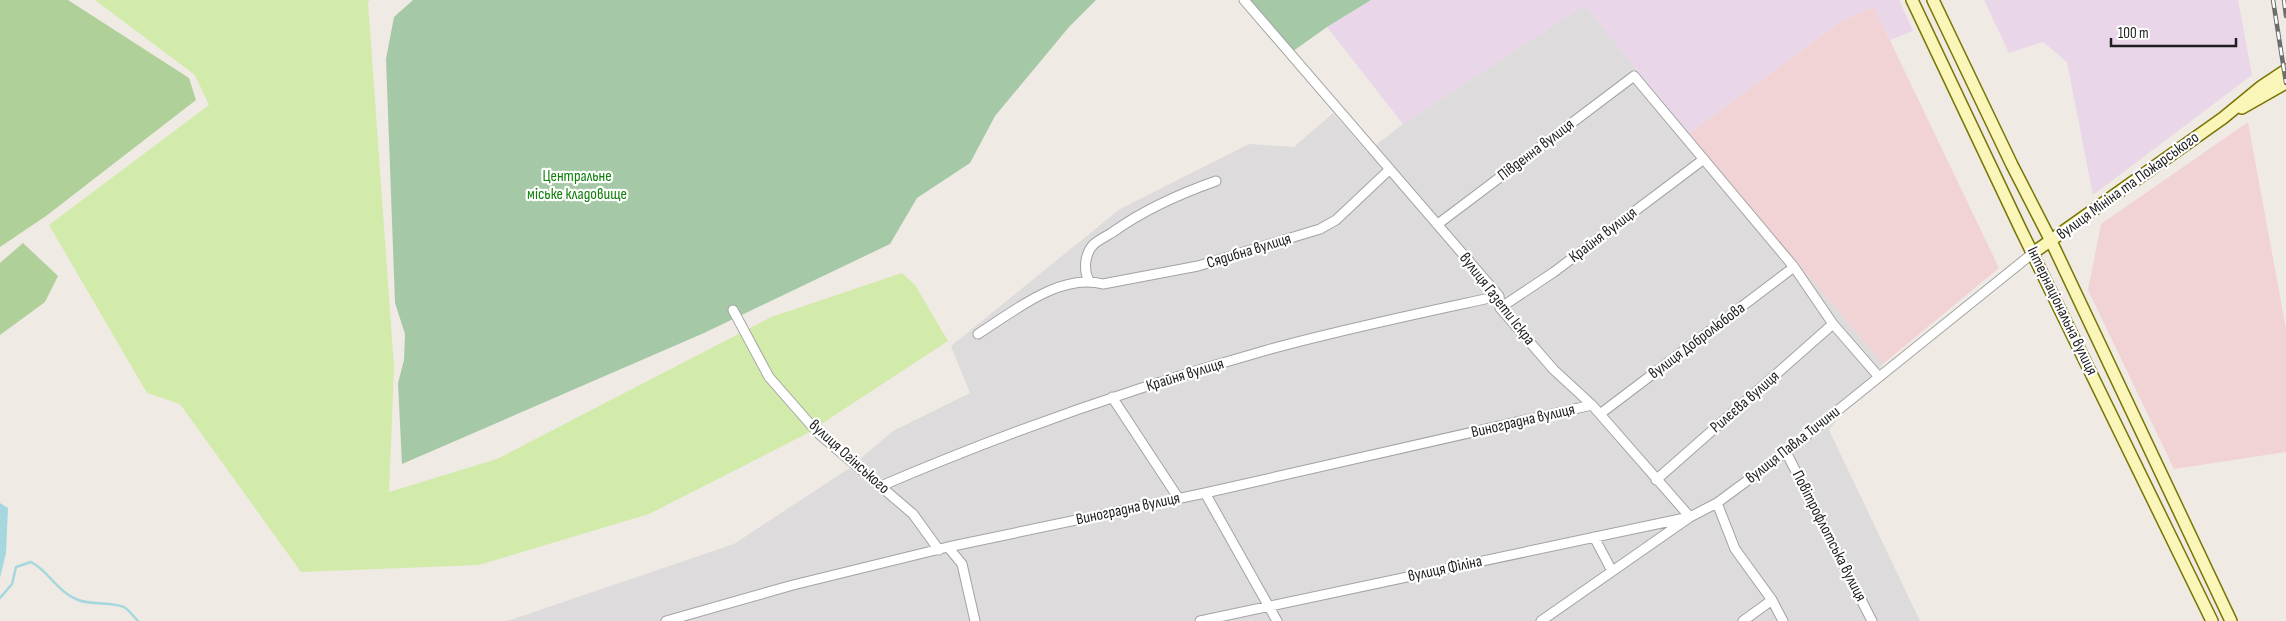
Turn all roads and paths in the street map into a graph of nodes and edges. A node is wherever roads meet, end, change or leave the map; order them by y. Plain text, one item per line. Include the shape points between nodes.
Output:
1 (1244, 0) edge
2 (1912, 0) edge
3 (1933, 0) edge
4 (2286, 70) edge
5 (2286, 83) edge
6 (2223, 118) junction
7 (1704, 159) junction
8 (1389, 170) junction
9 (1216, 181) dead end
10 (1438, 224) junction
11 (2051, 241) junction
12 (2033, 253) junction
13 (1794, 267) junction
14 (1089, 281) junction
15 (1499, 296) junction
16 (1500, 308) junction
17 (733, 310) dead end
18 (1833, 324) junction
19 (978, 334) dead end
20 (1879, 377) junction
21 (1112, 397) junction
22 (1592, 405) junction
23 (1600, 414) junction
24 (1786, 452) junction
25 (1656, 480) junction
26 (881, 486) junction
27 (1205, 493) junction
28 (1179, 499) junction
29 (1717, 503) junction
30 (1690, 517) junction
31 (1594, 537) junction
32 (948, 547) junction
33 (939, 550) junction
34 (1612, 571) junction
35 (1772, 600) junction
36 (1267, 606) junction
37 (666, 621) edge
38 (975, 621) edge
39 (1200, 621) edge
40 (1276, 621) edge
41 (1542, 621) edge
42 (1743, 621) edge
43 (1783, 621) edge
44 (1872, 621) edge
45 (2212, 621) edge
46 (2230, 621) edge

1 - 8 street, вулиця Газети Іскра
2 - 12 main road, Інтернаціональна вулиця
3 - 11 main road, Інтернаціональна вулиця
4 - 6 main road, вулиця Мініна та Пожарського
5 - 6 main road, вулиця Мініна та Пожарського
6 - 11 main road, вулиця Мініна та Пожарського
7 - 10 street, Південна вулиця via 1634,76
7 - 13 street
7 - 16 street, Крайня вулиця via 1554,272
8 - 10 street, вулиця Газети Іскра
8 - 14 street, Сядибна вулиця via 1336,220 1320,229 1198,266 1103,284
9 - 14 street via 1170,198 1129,220 1093,245 1086,263 1085,274
10 - 15 street, вулиця Газети Іскра
11 - 12 main road, вулиця Мініна та Пожарського
11 - 46 main road, Інтернаціональна вулиця
12 - 20 street, вулиця Павла Тичини
12 - 45 main road, Інтернаціональна вулиця
13 - 18 street
13 - 23 street, вулиця Добролюбова
14 - 19 street, Сядибна вулиця via 1060,287
15 - 16 street, вулиця Газети Іскра
15 - 21 street, Крайня вулиця via 1268,350
16 - 22 street, вулиця Газети Іскра via 1554,370
17 - 26 street, вулиця Огінського via 770,377 818,433
18 - 20 street
18 - 25 street, Рилєєва вулиця
20 - 24 street, вулиця Павла Тичини
21 - 26 street, Крайня вулиця via 955,454
21 - 28 street
22 - 23 street, вулиця Газети Іскра
22 - 27 street, Виноградна вулиця
23 - 25 street, вулиця Газети Іскра
24 - 29 street, вулиця Павла Тичини
24 - 44 street, Повітрофлотська вулиця
25 - 30 street, вулиця Газети Іскра
26 - 33 street, вулиця Огінського via 913,514
27 - 28 street, Виноградна вулиця
27 - 36 street
28 - 32 street, Виноградна вулиця
29 - 30 street, вулиця Павла Тичини
29 - 35 street via 1735,549
30 - 31 street, вулиця Філіна
30 - 34 street, вулиця Павла Тичини
31 - 34 street
31 - 36 street, вулиця Філіна
32 - 33 street, Виноградна вулиця
32 - 38 street via 962,564
33 - 37 street, Виноградна вулиця via 793,585
34 - 41 street, вулиця Павла Тичини
35 - 42 street
35 - 43 street
36 - 39 street, вулиця Філіна
36 - 40 street

